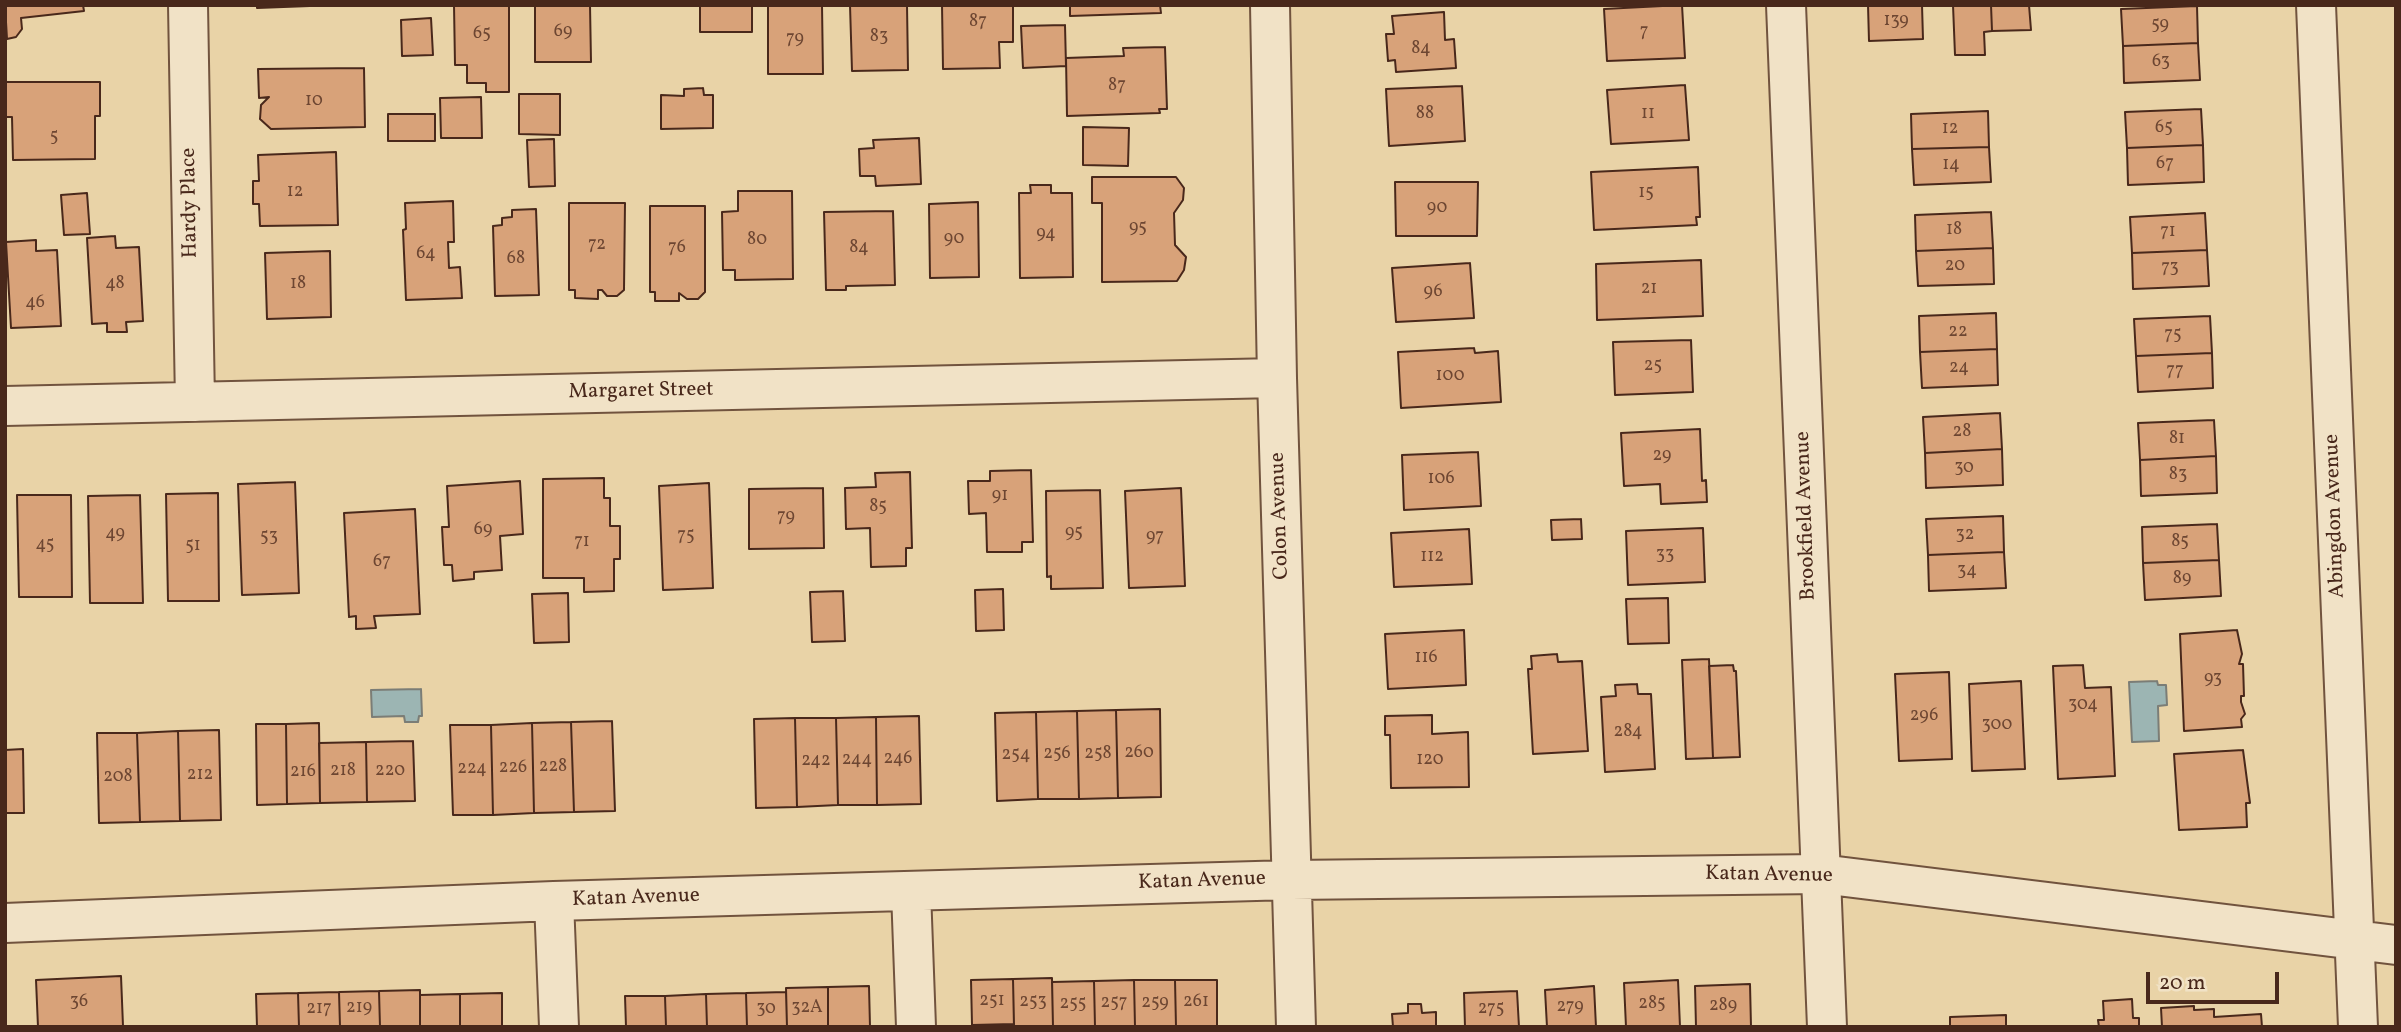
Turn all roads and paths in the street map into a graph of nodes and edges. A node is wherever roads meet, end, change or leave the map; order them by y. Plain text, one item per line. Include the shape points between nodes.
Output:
1 (188, 5) edge
2 (1270, 5) edge
3 (1786, 5) edge
4 (2316, 5) edge
5 (1277, 378) junction
6 (195, 402) junction
7 (5, 405) edge
8 (1821, 874) junction
9 (1291, 880) junction
10 (911, 891) junction
11 (554, 901) junction
12 (5, 923) edge
13 (2353, 939) junction
14 (2396, 945) edge
15 (559, 1027) edge
16 (916, 1027) edge
17 (1296, 1027) edge
18 (1827, 1027) edge
19 (2358, 1027) edge

1 - 6 street, Hardy Place
2 - 5 street, Colon Avenue
3 - 8 street, Brookfield Avenue
4 - 13 street, Abingdon Avenue
5 - 6 street, Margaret Street
5 - 9 street, Colon Avenue
6 - 7 street, Margaret Street
8 - 9 street, Katan Avenue
8 - 13 street, Katan Avenue
8 - 18 street, Brookfield Avenue
9 - 10 street, Katan Avenue
9 - 17 street, Colon Avenue
10 - 11 street, Katan Avenue
10 - 16 street
11 - 12 street, Katan Avenue
11 - 15 street
13 - 14 street, Katan Avenue
13 - 19 street, Abingdon Avenue

